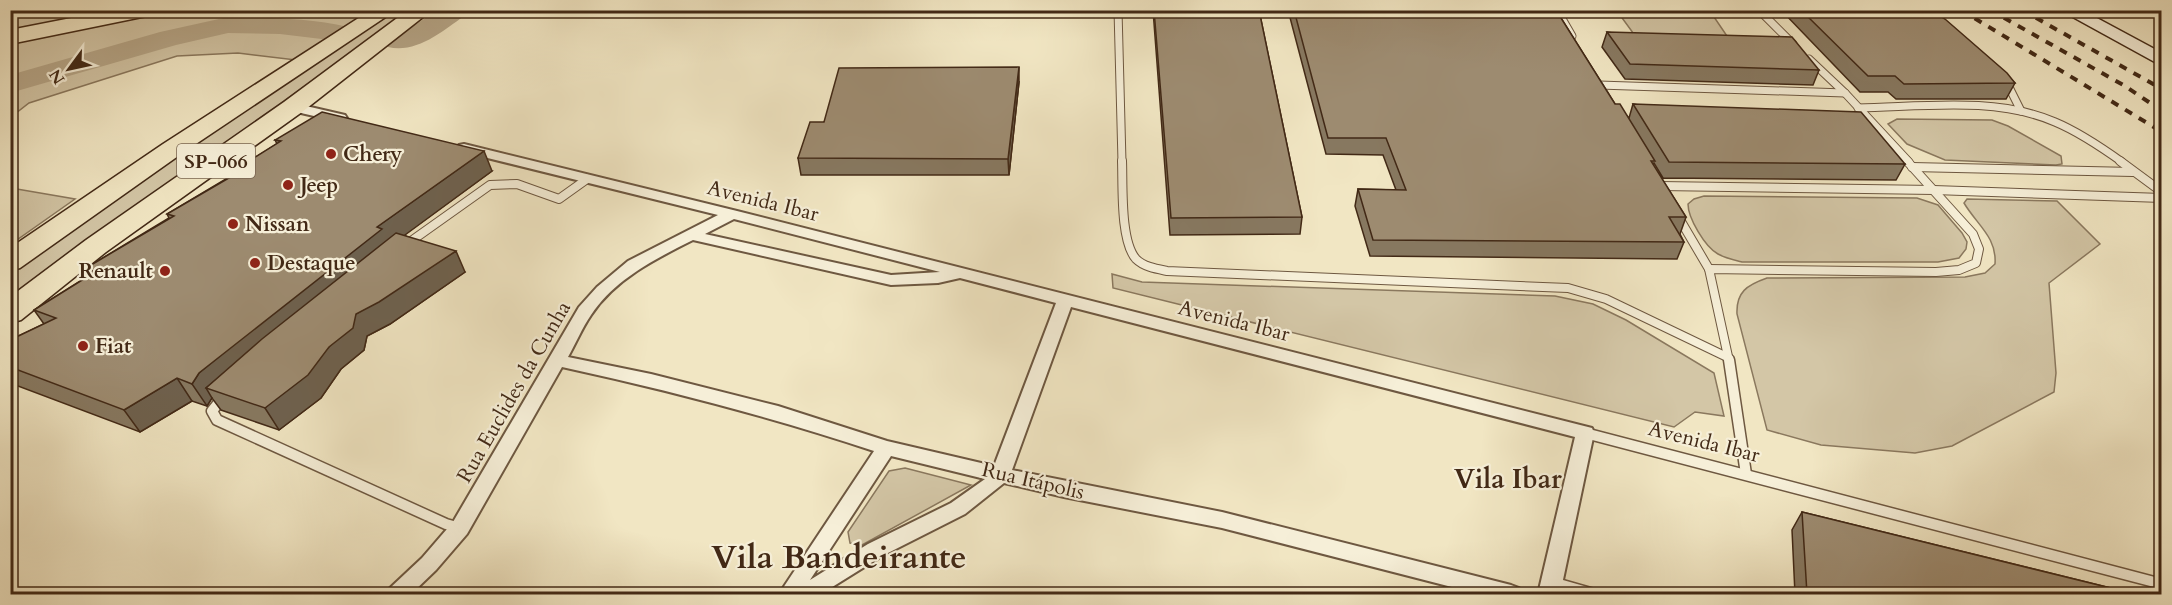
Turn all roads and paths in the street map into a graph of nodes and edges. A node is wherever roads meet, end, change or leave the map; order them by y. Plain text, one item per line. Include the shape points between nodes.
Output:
1 (60, 10) edge
2 (147, 10) edge
3 (422, 10) edge
4 (430, 10) edge
5 (1118, 10) edge
6 (1557, 10) edge
7 (1758, 10) edge
8 (2068, 10) edge
9 (10, 20) edge
10 (390, 21) edge
11 (10, 37) edge
12 (1578, 48) edge
13 (2162, 61) edge
14 (1594, 75) edge
15 (2002, 81) edge
16 (1599, 85) junction
17 (1845, 93) junction
18 (1605, 95) edge
19 (293, 107) junction
20 (1858, 108) junction
21 (2021, 111) junction
22 (351, 121) edge
23 (444, 144) edge
24 (1912, 166) junction
25 (2133, 172) junction
26 (1654, 176) edge
27 (587, 179) junction
28 (1660, 186) junction
29 (1934, 190) junction
30 (2162, 192) edge
31 (1665, 195) edge
32 (2162, 198) edge
33 (1676, 213) edge
34 (732, 214) junction
35 (690, 235) junction
36 (398, 252) edge
37 (10, 262) edge
38 (1709, 269) junction
39 (962, 273) junction
40 (1066, 299) junction
41 (10, 314) edge
42 (1729, 358) junction
43 (556, 360) junction
44 (235, 387) edge
45 (1585, 433) junction
46 (886, 448) junction
47 (1001, 474) junction
48 (1746, 474) junction
49 (460, 528) junction
50 (2162, 584) edge
51 (1550, 588) edge
52 (398, 594) edge
53 (789, 594) edge
54 (805, 594) edge
55 (1511, 594) edge
56 (1594, 594) edge

1 - 9 highway
2 - 11 highway
3 - 10 highway, SP-066
4 - 10 highway
5 - 42 lane via 1119,125 1126,227 1131,253 1147,267 1568,288 1606,299
6 - 12 lane
7 - 17 lane
8 - 13 main road
10 - 19 highway, SP-066
10 - 37 highway, SP-066 via 172,149
14 - 16 lane
15 - 21 lane
16 - 17 lane
16 - 18 lane
17 - 20 lane
19 - 22 street
19 - 41 highway, SP-066 via 96,246
20 - 21 lane via 1995,107
20 - 24 lane
21 - 25 lane via 2052,120 2081,135
23 - 27 street, Avenida Ibar
24 - 25 lane
24 - 29 lane
25 - 30 lane
26 - 28 lane
27 - 34 street, Avenida Ibar
27 - 36 lane via 559,199 528,186 502,181 490,185
28 - 29 lane
28 - 31 lane
29 - 32 lane
29 - 38 lane via 1980,244 1976,263 1959,270 1936,272
33 - 38 lane
34 - 35 street, Rua Euclides da Cunha
34 - 39 street, Avenida Ibar
35 - 39 street via 891,280
35 - 43 street, Rua Euclides da Cunha via 620,274 585,311
38 - 42 lane
39 - 40 street, Avenida Ibar
40 - 45 street, Avenida Ibar
40 - 47 street
42 - 48 lane
43 - 46 street, Rua Itápolis via 778,413
43 - 49 street, Rua Euclides da Cunha
44 - 49 lane via 212,411 217,420
45 - 48 lane, Avenida Ibar
45 - 51 street
46 - 47 street, Rua Itápolis
46 - 53 street
47 - 54 street via 977,497 874,551
47 - 55 street, Rua Itápolis via 1222,520
48 - 50 lane, Avenida Ibar
49 - 52 street, Rua Euclides da Cunha
51 - 56 lane

